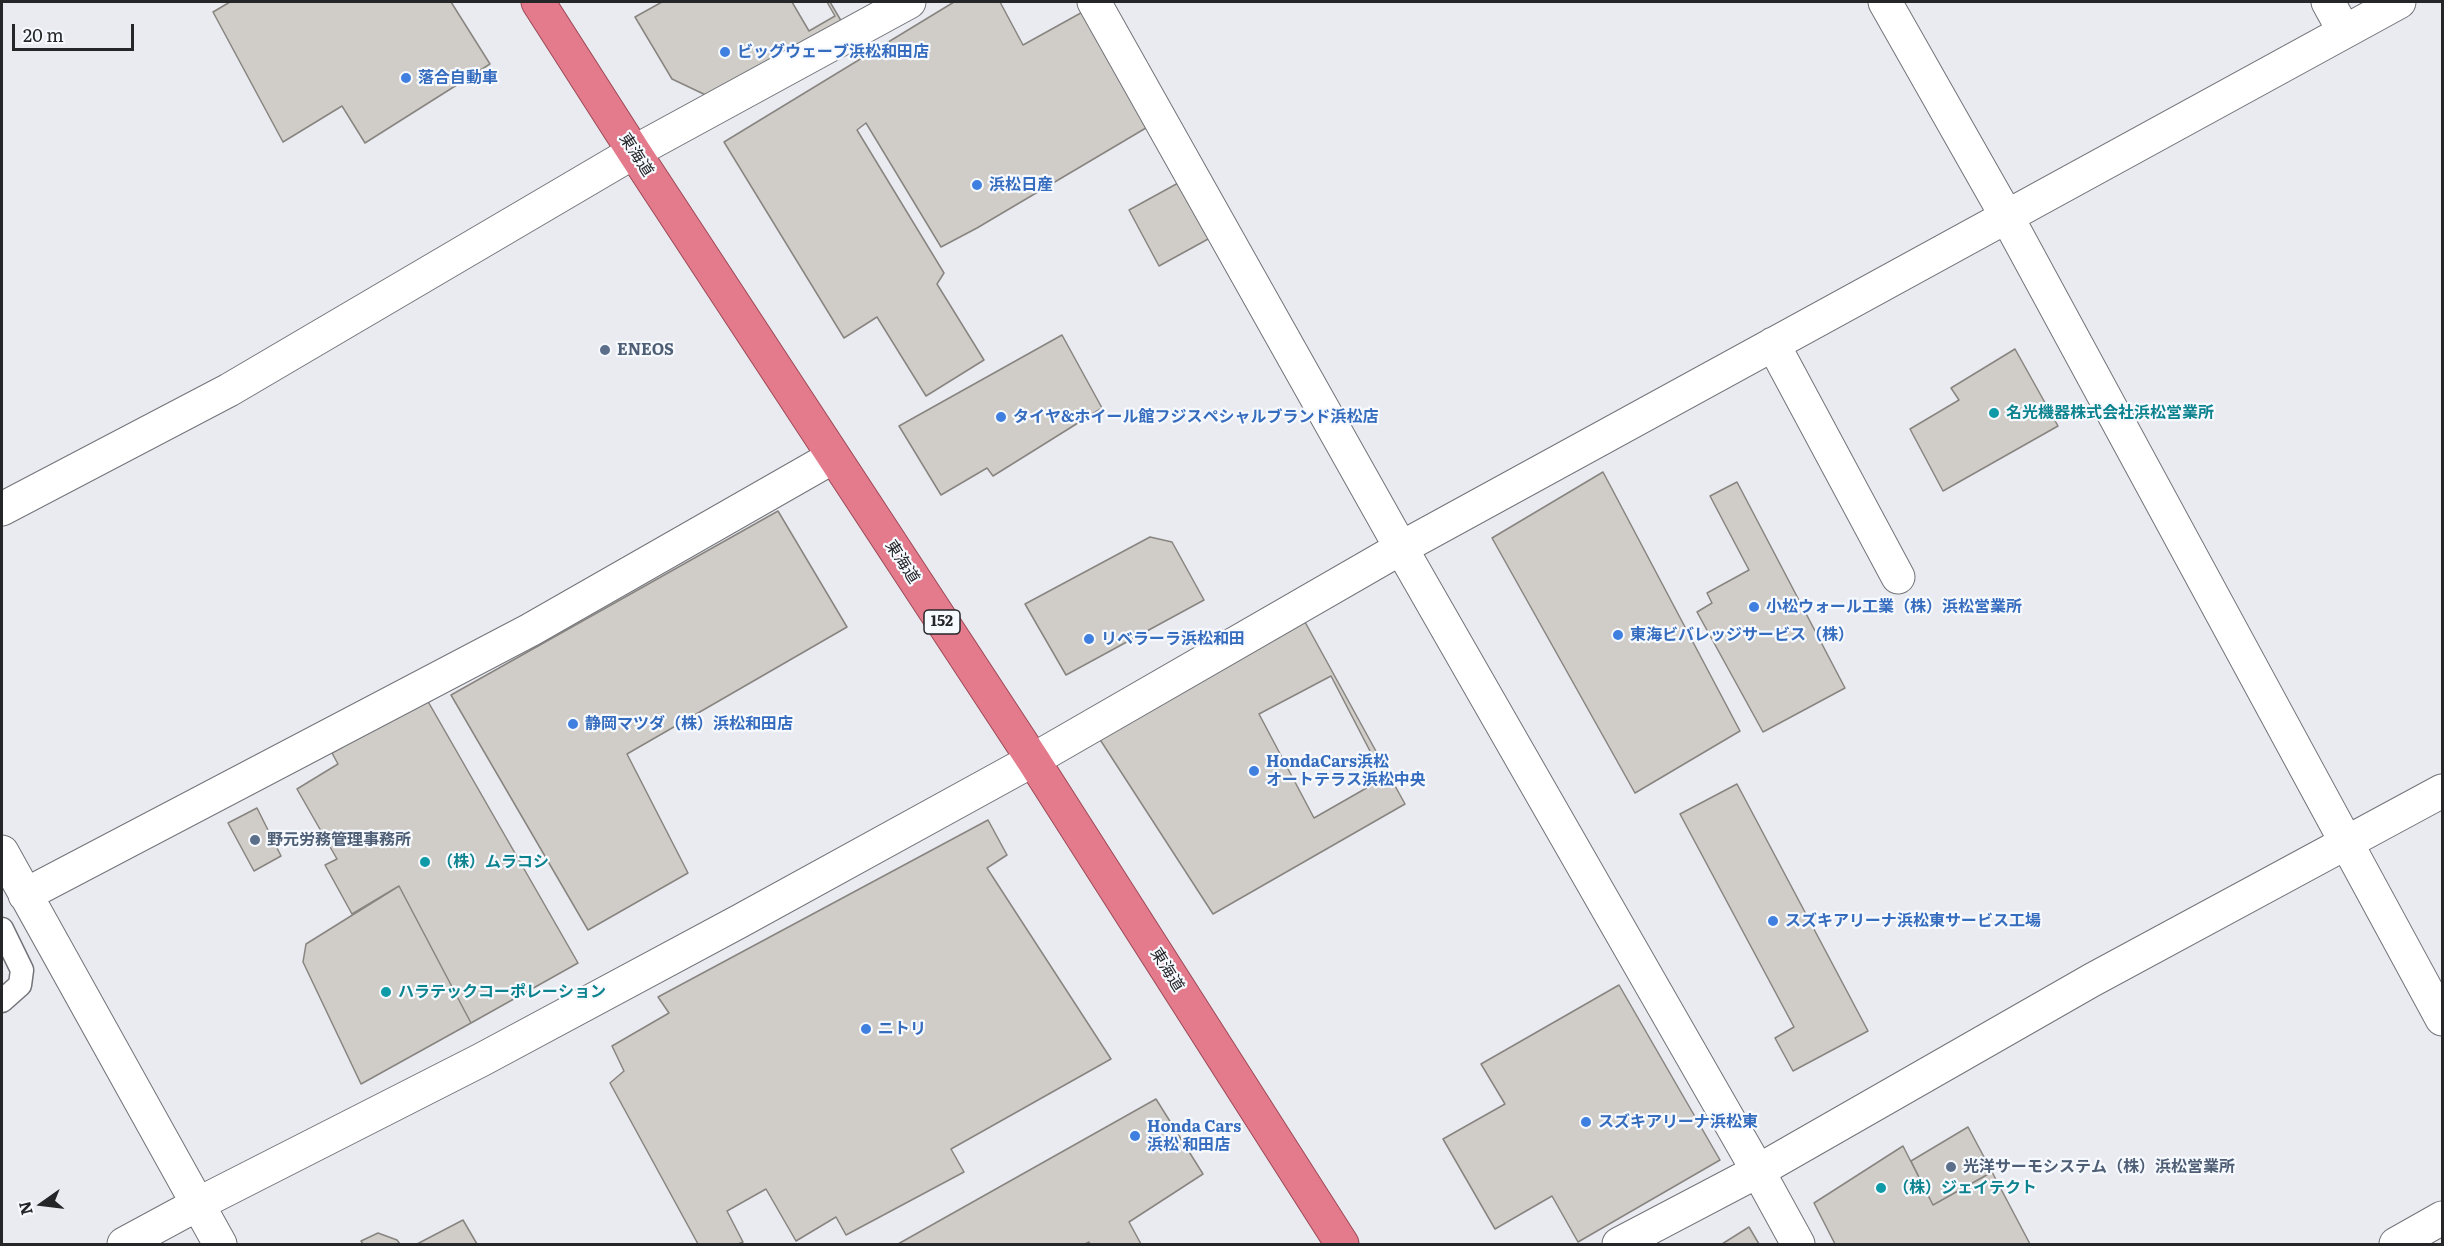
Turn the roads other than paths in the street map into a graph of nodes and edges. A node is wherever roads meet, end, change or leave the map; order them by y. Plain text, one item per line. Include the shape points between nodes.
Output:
1 (538, 2) edge
2 (909, 2) edge
3 (1094, 2) edge
4 (1885, 2) edge
5 (2328, 2) edge
6 (2399, 2) edge
7 (2344, 31) junction
8 (634, 152) junction
9 (2007, 217) junction
10 (1773, 344) junction
11 (833, 457) junction
12 (2, 508) edge
13 (1401, 548) junction
14 (1898, 577) dead end
15 (1033, 760) junction
16 (2442, 791) edge
17 (2348, 843) junction
18 (2, 852) edge
19 (25, 895) junction
20 (2, 929) edge
21 (2, 1001) edge
22 (2442, 1018) edge
23 (1758, 1171) junction
24 (198, 1204) junction
25 (2442, 1218) edge
26 (124, 1245) edge
27 (220, 1245) edge
28 (1342, 1245) edge
29 (1619, 1245) edge
30 (1798, 1245) edge
31 (2396, 1245) edge

1 - 8 highway, 東海道 / 152
2 - 8 street
3 - 13 street
4 - 9 street
5 - 7 street
6 - 7 street
7 - 9 street
8 - 11 highway, 東海道 / 152
8 - 12 street via 229,390
9 - 10 street
9 - 17 street
10 - 13 street
10 - 14 street
11 - 15 highway, 東海道 / 152
11 - 19 street via 530,630
13 - 15 street
13 - 23 street
15 - 24 street via 481,1060
15 - 28 highway, 東海道 / 152
16 - 17 street
17 - 22 street
17 - 23 street via 2092,980
18 - 19 street
19 - 24 street
20 - 21 lane via 22,970 20,985
23 - 29 street
23 - 30 street
24 - 26 street
24 - 27 street
25 - 31 street

